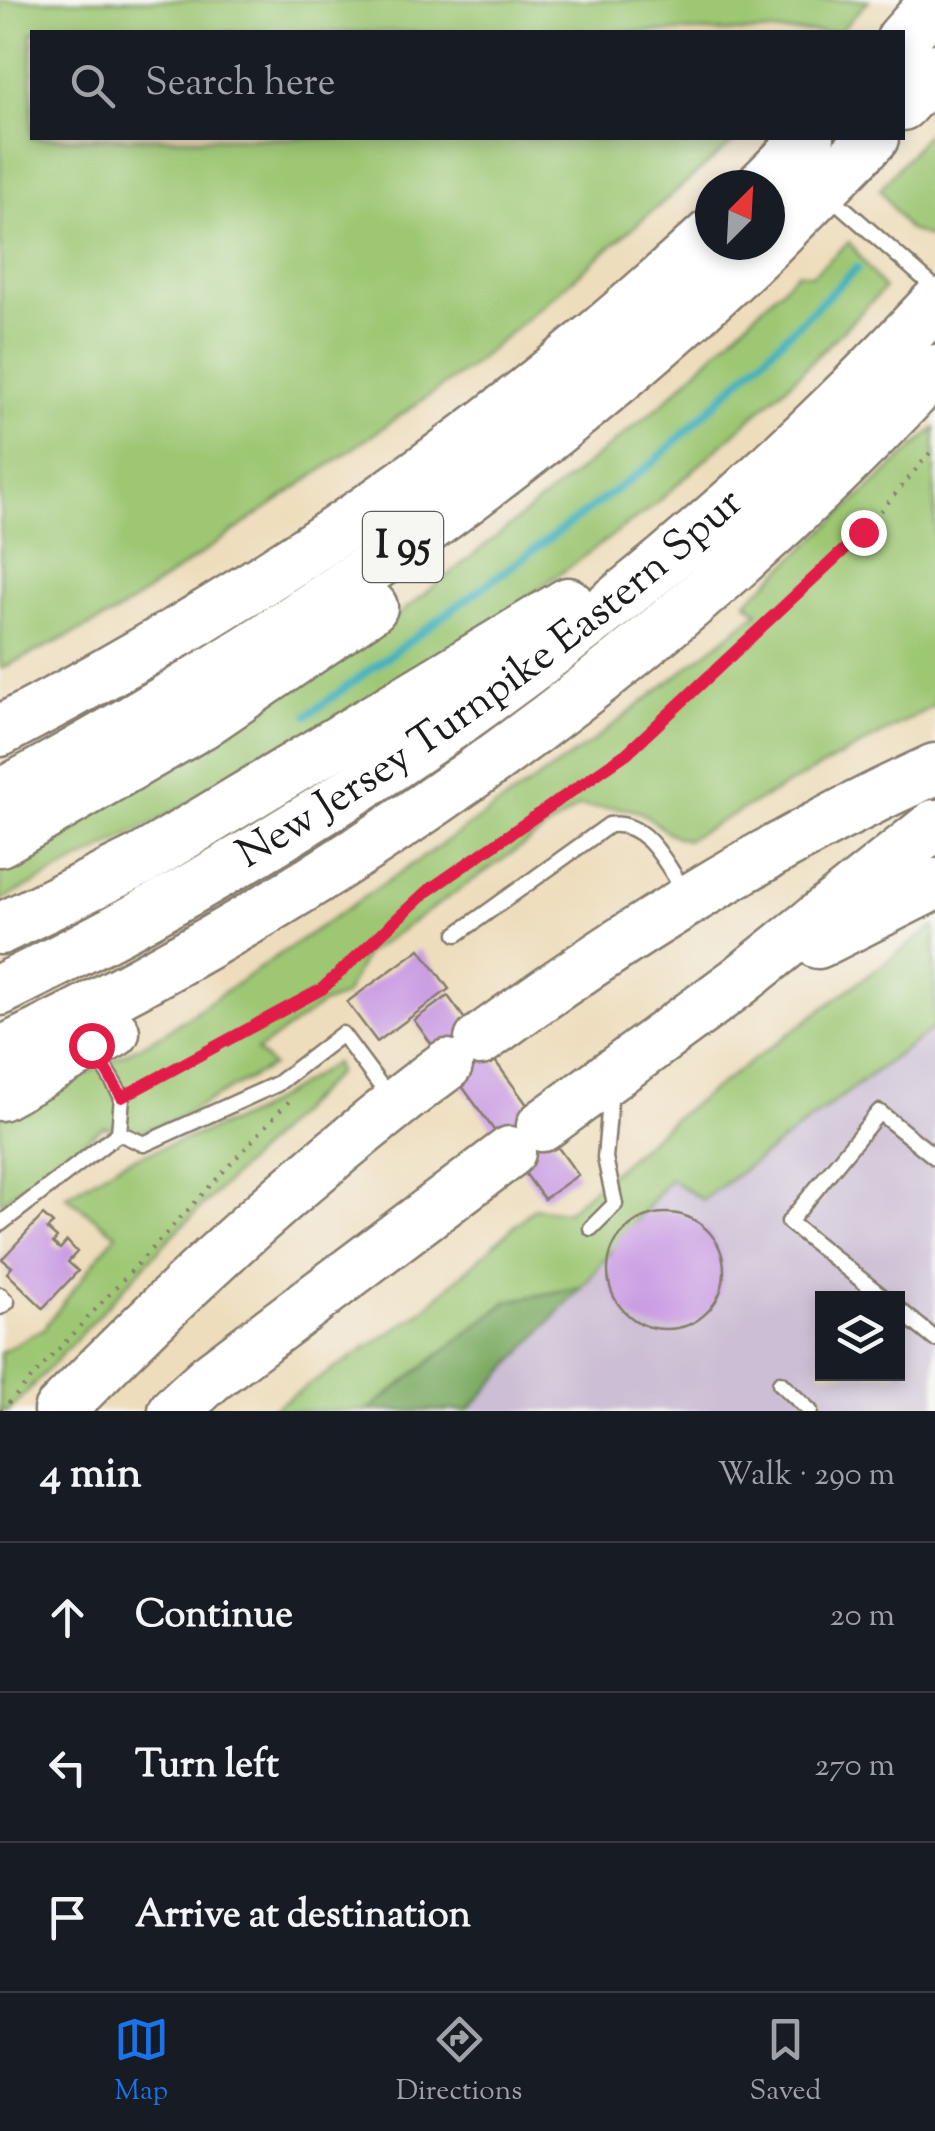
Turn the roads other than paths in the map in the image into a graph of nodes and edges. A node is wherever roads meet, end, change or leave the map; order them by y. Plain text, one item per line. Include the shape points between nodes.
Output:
1 (935, 1) edge
2 (916, 73) edge
3 (807, 140) edge
4 (870, 140) edge
5 (777, 170) edge
6 (824, 189) junction
7 (785, 227) edge
8 (695, 248) edge
9 (751, 260) edge
10 (935, 288) edge
11 (935, 304) edge
12 (654, 350) junction
13 (935, 370) edge
14 (765, 475) junction
15 (254, 587) junction
16 (0, 699) edge
17 (0, 731) edge
18 (935, 749) edge
19 (935, 769) edge
20 (0, 795) edge
21 (855, 806) junction
22 (935, 825) edge
23 (387, 834) junction
24 (0, 841) edge
25 (935, 884) edge
26 (688, 898) junction
27 (0, 929) edge
28 (457, 934) dead end
29 (737, 983) junction
30 (0, 990) edge
31 (91, 1045) junction
32 (0, 1053) edge
33 (612, 1073) junction
34 (0, 1096) edge
35 (394, 1104) junction
36 (118, 1133) junction
37 (935, 1157) edge
38 (0, 1224) edge
39 (591, 1228) dead end
40 (875, 1291) edge
41 (0, 1295) edge
42 (0, 1306) edge
43 (905, 1315) edge
44 (935, 1339) edge
45 (780, 1383) dead end
46 (192, 1395) edge
47 (59, 1411) edge
48 (156, 1411) edge
49 (810, 1411) edge

1 - 2 highway
3 - 5 highway
4 - 6 highway, I 95
6 - 7 highway, I 95
6 - 10 lane
8 - 15 highway, I 95 via 471,436
9 - 12 highway, I 95
11 - 14 highway, New Jersey Turnpike Eastern Spur
12 - 20 highway, I 95 via 490,482 316,606
12 - 24 highway via 565,457 418,572 272,678
13 - 23 highway, New Jersey Turnpike Eastern Spur via 696,598 512,746
14 - 27 highway via 657,536 561,607 408,702 110,878
14 - 30 highway, New Jersey Turnpike Eastern Spur via 581,630 392,768 185,894
15 - 16 highway via 132,631
15 - 17 highway, I 95
18 - 21 highway
19 - 21 highway
21 - 26 highway
22 - 29 highway
23 - 31 highway via 277,933
23 - 32 highway, New Jersey Turnpike Eastern Spur via 180,961
25 - 29 highway
26 - 28 lane via 645,836 628,825 609,824
26 - 35 highway
29 - 33 highway
31 - 34 highway
31 - 36 lane via 122,1097
33 - 39 lane via 604,1158 615,1204
33 - 46 highway
35 - 36 lane via 342,1034 286,1078 144,1144
35 - 47 highway via 206,1266
36 - 38 lane
37 - 40 lane via 880,1112 789,1222
41 - 42 lane via 6,1302
43 - 44 lane
45 - 49 lane
46 - 48 highway

